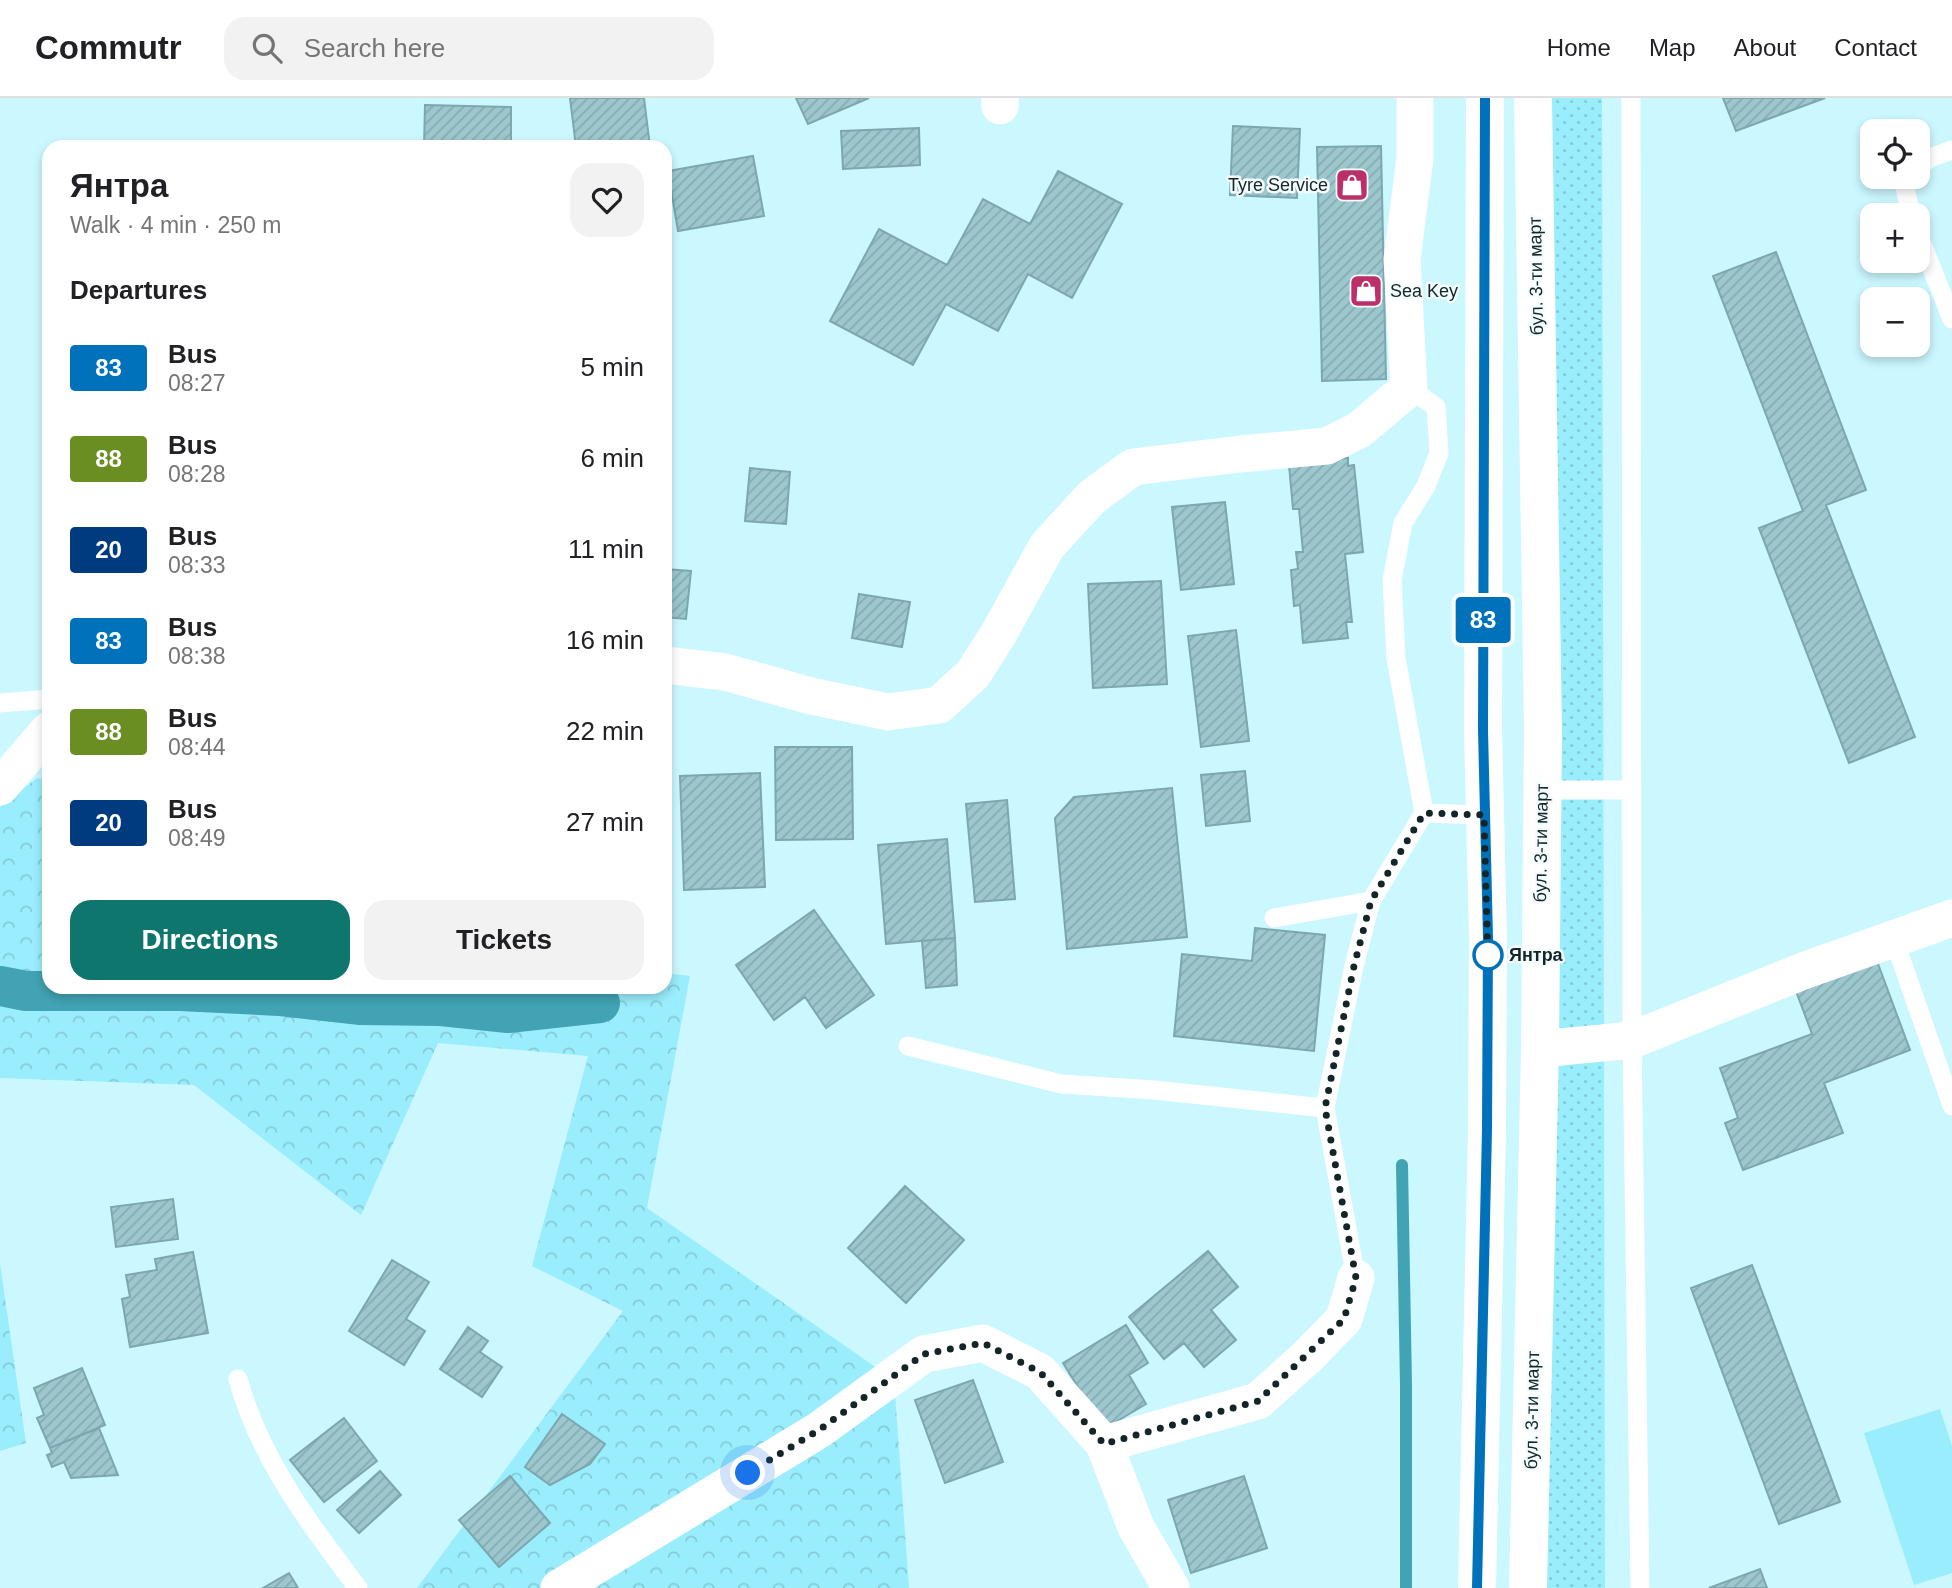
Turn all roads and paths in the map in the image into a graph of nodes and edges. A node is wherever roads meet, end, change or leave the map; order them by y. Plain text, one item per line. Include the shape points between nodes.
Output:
1 (1415, 98) edge
2 (1485, 98) edge
3 (1533, 98) edge
4 (1632, 98) edge
5 (1952, 150) edge
6 (1930, 158) edge
7 (1930, 264) edge
8 (1952, 319) edge
9 (1409, 388) junction
10 (672, 667) edge
11 (42, 700) edge
12 (0, 703) edge
13 (42, 738) edge
14 (0, 787) edge
15 (1542, 790) junction
16 (1632, 790) junction
17 (1424, 813) junction
18 (1484, 815) junction
19 (1371, 901) junction
20 (1274, 918) dead end
21 (1952, 918) edge
22 (1894, 939) junction
23 (1632, 1040) junction
24 (908, 1046) dead end
25 (1540, 1049) junction
26 (1952, 1106) edge
27 (1325, 1108) junction
28 (1356, 1278) joint
29 (238, 1379) dead end
30 (1104, 1444) junction
31 (358, 1588) edge
32 (559, 1588) edge
33 (1171, 1588) edge
34 (1477, 1588) edge
35 (1528, 1588) edge
36 (1640, 1588) edge

1 - 9 street via 1415,158 1402,259
2 - 18 street
3 - 15 street, бул. 3-ти март
4 - 16 lane
5 - 6 lane
7 - 8 lane
9 - 10 street via 1359,430 1327,446 1133,467 1092,497 1047,546 973,674 939,705 888,712 725,672
9 - 17 lane via 1436,407 1439,453 1426,486 1403,523 1392,580 1396,658
11 - 12 lane
13 - 14 street
15 - 16 lane
15 - 25 street, бул. 3-ти март
16 - 23 lane
17 - 18 lane
17 - 19 lane
18 - 34 street via 1487,1129
19 - 20 lane
19 - 27 lane
21 - 22 street
22 - 23 street
22 - 26 lane
23 - 25 street
23 - 36 lane
24 - 27 lane via 1061,1084
25 - 35 street, бул. 3-ти март
27 - 28 lane
28 - 30 street via 1344,1319 1258,1401
29 - 31 lane via 268,1453 315,1532
30 - 32 street via 1040,1372 983,1343 924,1354 819,1430
30 - 33 street via 1136,1527

